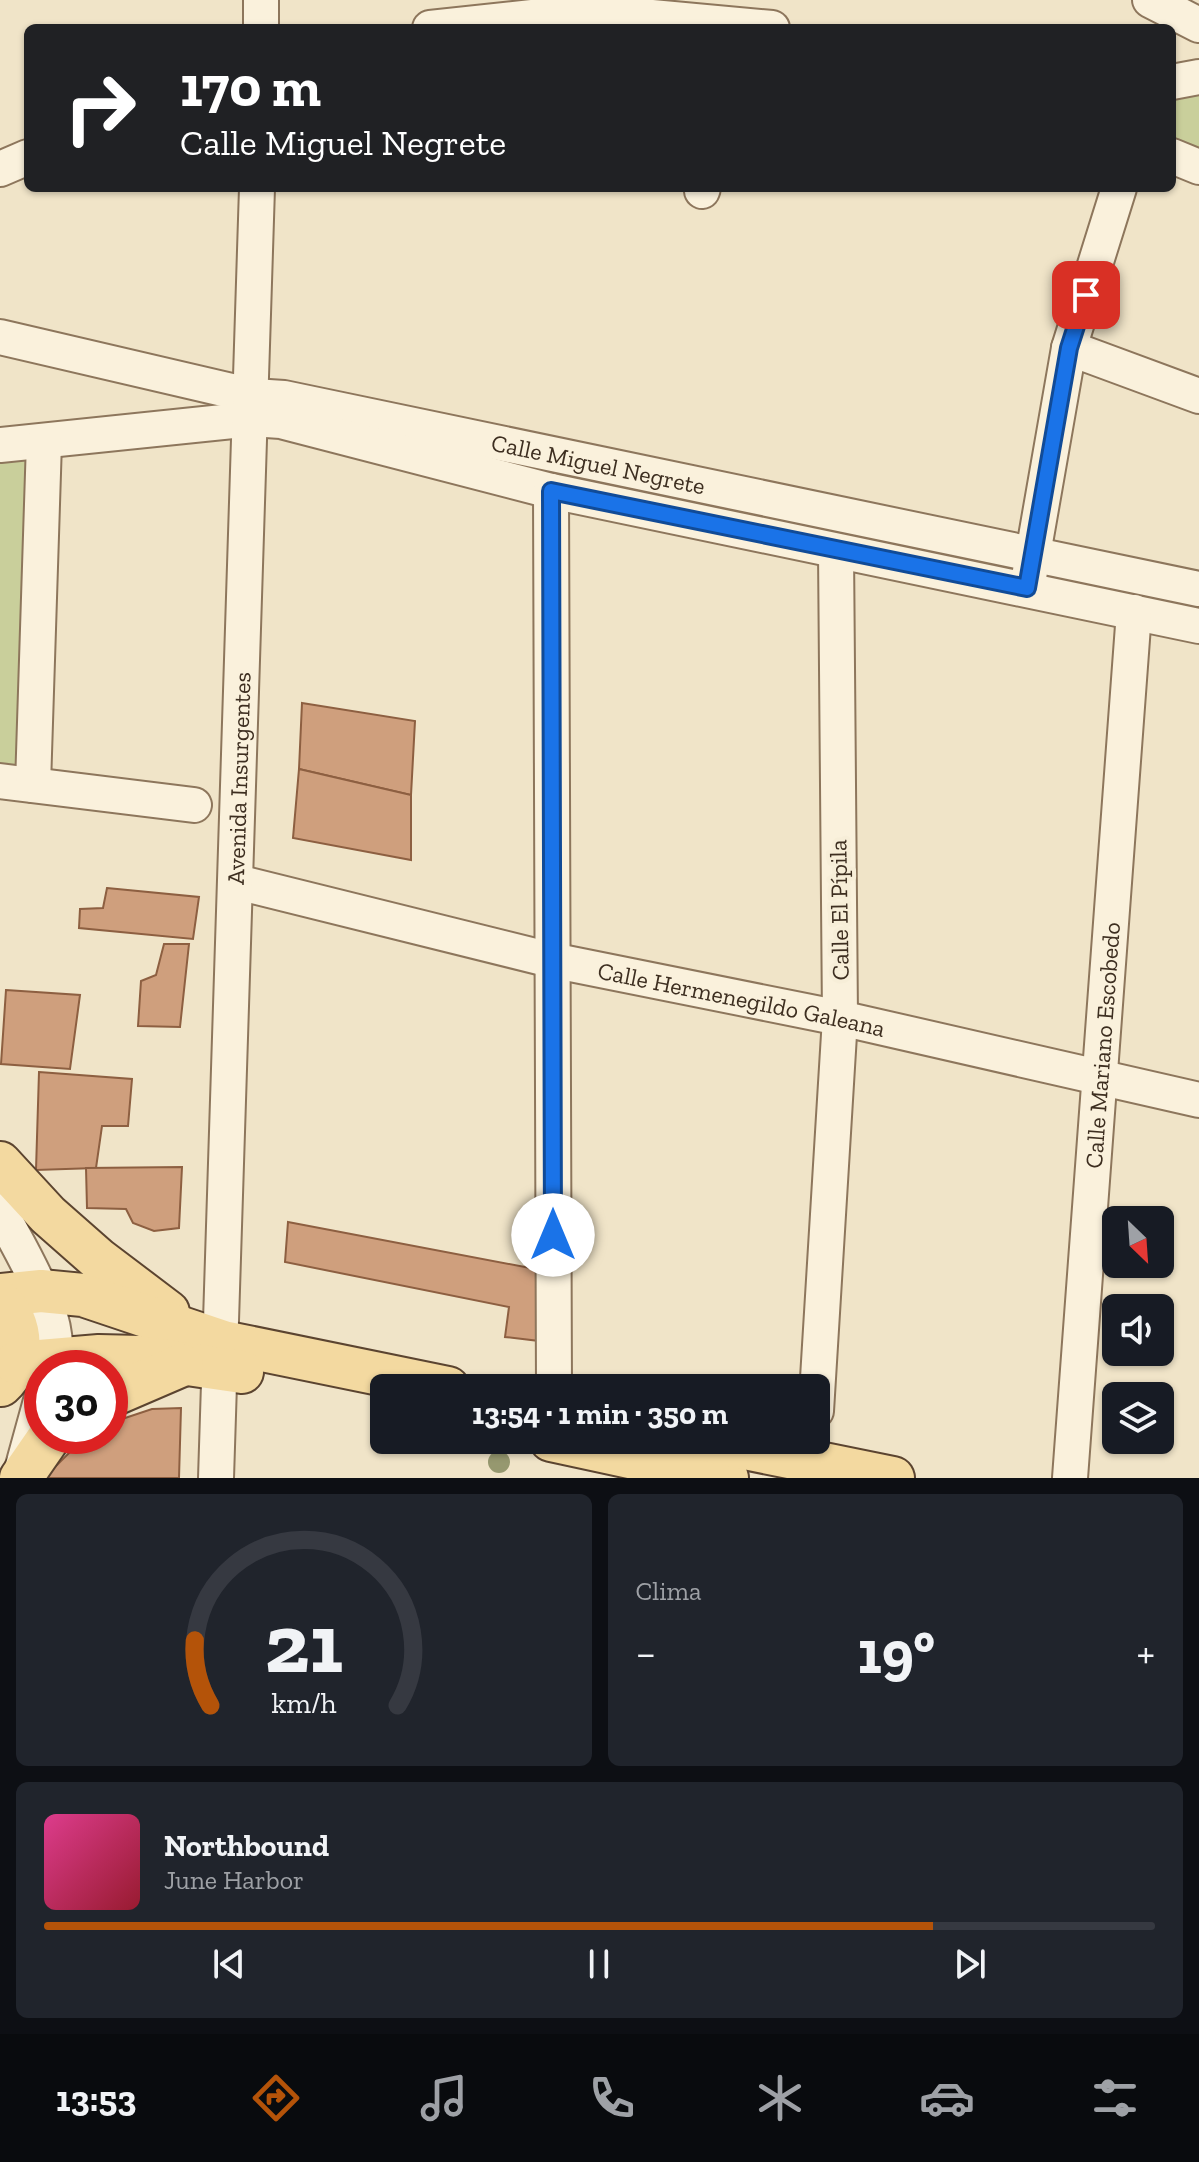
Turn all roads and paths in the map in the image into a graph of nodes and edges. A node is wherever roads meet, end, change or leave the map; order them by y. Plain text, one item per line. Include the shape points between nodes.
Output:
1 (261, 0) edge
2 (1150, 0) edge
3 (261, 24) edge
4 (467, 24) edge
5 (722, 24) edge
6 (1199, 25) edge
7 (1199, 77) edge
8 (1176, 81) edge
9 (1176, 158) edge
10 (24, 159) edge
11 (1199, 167) edge
12 (0, 169) edge
13 (257, 192) edge
14 (1118, 192) edge
15 (0, 337) edge
16 (1069, 348) junction
17 (1199, 396) edge
18 (252, 407) junction
19 (44, 442) junction
20 (0, 445) edge
21 (551, 491) junction
22 (836, 551) junction
23 (1033, 554) junction
24 (1027, 588) junction
25 (1199, 589) edge
26 (1134, 612) junction
27 (1199, 626) edge
28 (16, 783) edge
29 (194, 805) dead end
30 (237, 882) junction
31 (551, 960) junction
32 (840, 1018) junction
33 (1099, 1077) junction
34 (1199, 1100) edge
35 (0, 1163) edge
36 (0, 1211) edge
37 (41, 1291) junction
38 (0, 1295) edge
39 (0, 1302) edge
40 (43, 1350) edge
41 (207, 1351) junction
42 (24, 1354) edge
43 (128, 1355) edge
44 (554, 1374) edge
45 (818, 1374) edge
46 (370, 1376) edge
47 (128, 1388) edge
48 (370, 1399) edge
49 (24, 1452) edge
50 (38, 1454) edge
51 (586, 1454) edge
52 (781, 1454) edge
53 (813, 1460) edge
54 (616, 1466) edge
55 (21, 1478) edge
56 (216, 1478) edge
57 (727, 1478) edge
58 (893, 1478) edge
59 (1070, 1478) edge

1 - 3 street
2 - 6 street
4 - 5 street via 587,11
7 - 8 street
9 - 11 street
10 - 12 street
13 - 18 street, Avenida Insurgentes
14 - 16 street
15 - 18 street, Calle Miguel Negrete
16 - 17 street
16 - 23 street
18 - 19 street
18 - 21 street, Calle Miguel Negrete via 281,421
18 - 23 street, Calle Miguel Negrete via 284,398
18 - 30 street, Avenida Insurgentes
19 - 20 street
19 - 28 street
21 - 22 street, Calle Miguel Negrete
21 - 31 street
22 - 24 street, Calle Miguel Negrete
22 - 32 street, Calle El Pípila
23 - 24 street
23 - 25 street, Calle Miguel Negrete
24 - 26 street, Calle Miguel Negrete
26 - 27 street, Calle Miguel Negrete
26 - 33 street, Calle Mariano Escobedo
28 - 29 street
30 - 31 street, Calle Hermenegildo Galeana
30 - 41 street, Avenida Insurgentes
31 - 32 street, Calle Hermenegildo Galeana
31 - 44 street
32 - 33 street, Calle Hermenegildo Galeana
32 - 45 street, Calle El Pípila
33 - 34 street, Calle Hermenegildo Galeana
33 - 59 street, Calle Mariano Escobedo
35 - 41 main road via 48,1215
36 - 37 street
37 - 38 main road
37 - 40 street via 52,1328
37 - 41 main road via 83,1295
39 - 42 main road via 16,1323
41 - 43 main road
41 - 46 main road
41 - 47 main road
41 - 48 main road
41 - 56 street, Avenida Insurgentes
49 - 55 street
50 - 55 main road
51 - 54 main road
52 - 53 main road
53 - 58 main road
54 - 57 main road

